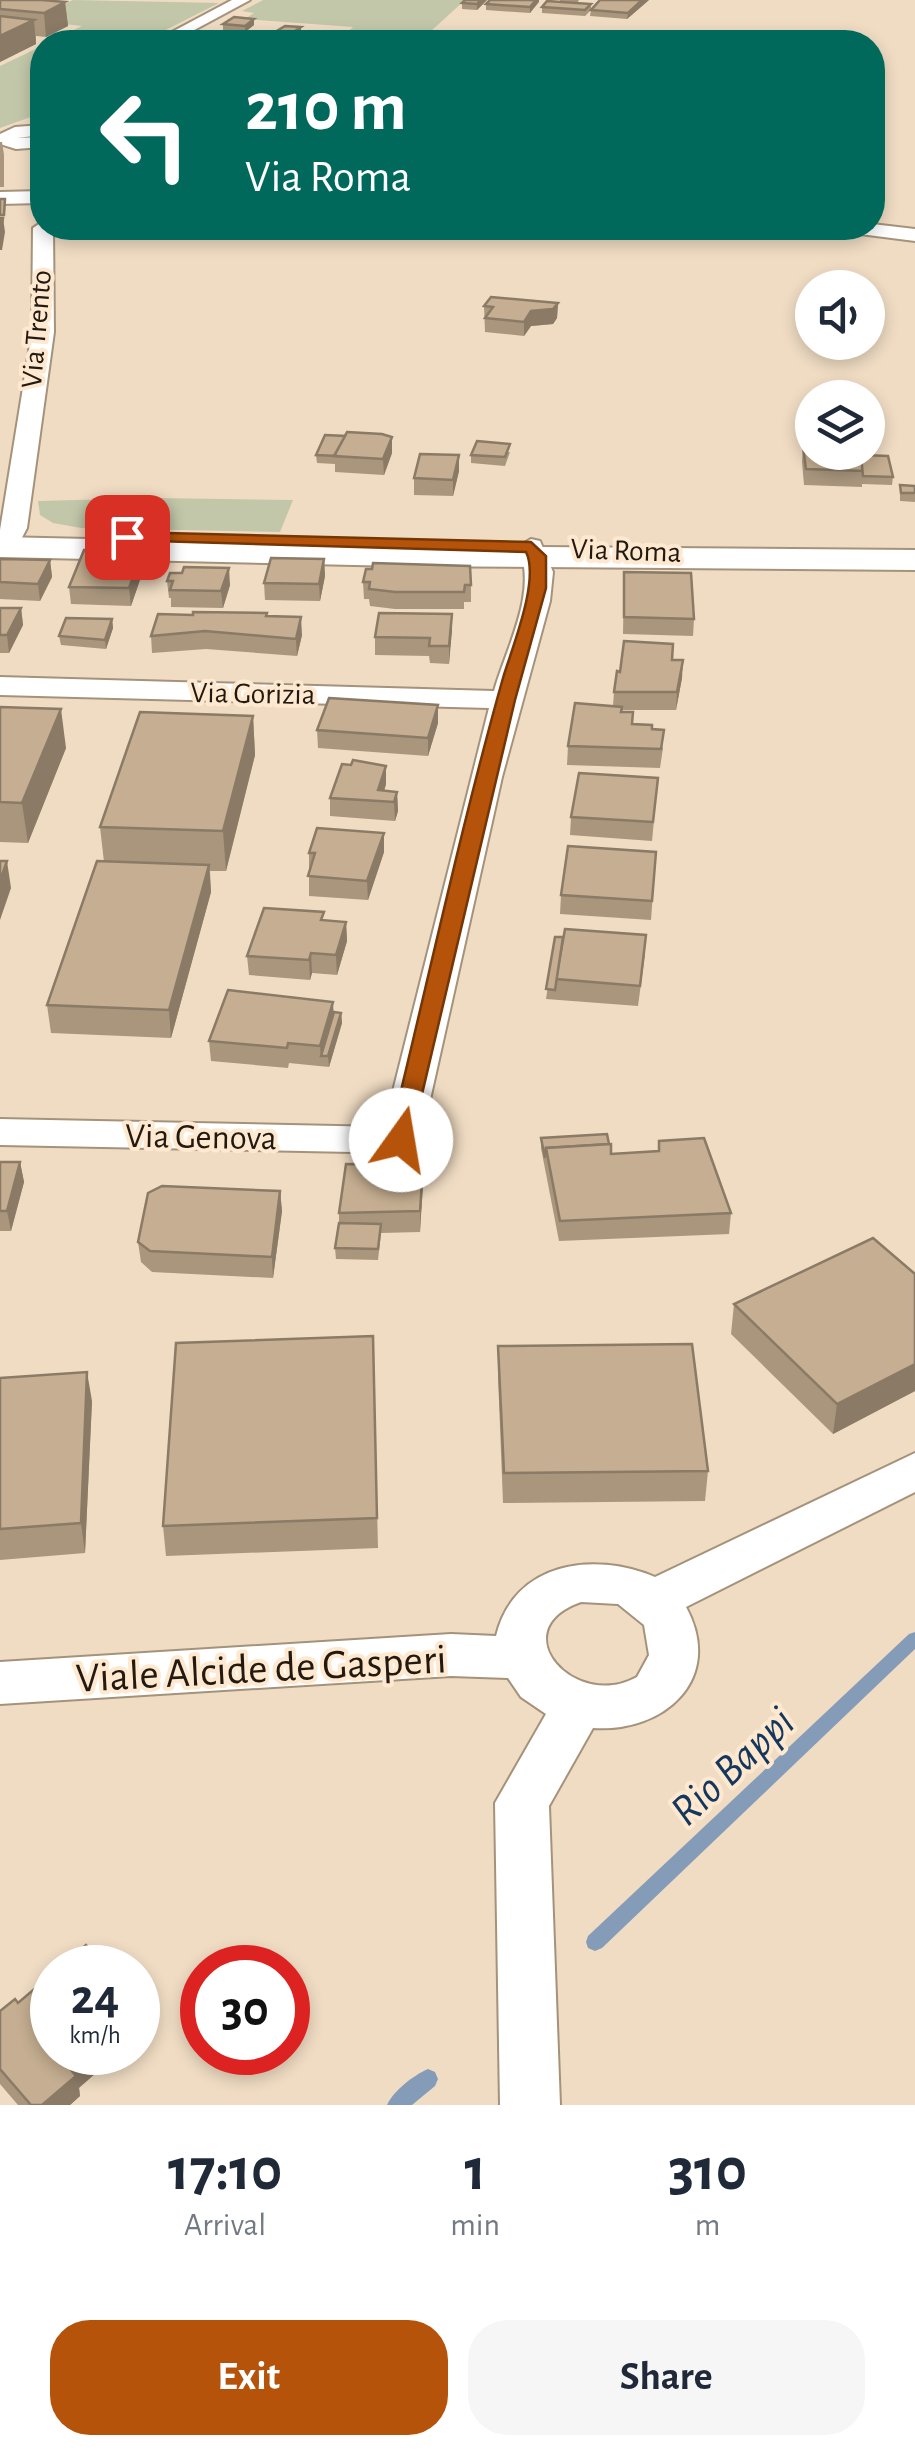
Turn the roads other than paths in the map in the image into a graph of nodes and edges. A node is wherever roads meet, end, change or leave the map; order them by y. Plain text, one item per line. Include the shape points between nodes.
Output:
1 (243, 0) edge
2 (184, 30) edge
3 (30, 197) edge
4 (0, 198) edge
5 (885, 231) edge
6 (915, 235) edge
7 (43, 240) edge
8 (26, 424) junction
9 (0, 425) edge
10 (4, 540) edge
11 (534, 552) junction
12 (915, 560) edge
13 (0, 686) edge
14 (506, 700) junction
15 (0, 1132) edge
16 (915, 1471) edge
17 (653, 1601) junction
18 (523, 1658) junction
19 (0, 1683) edge
20 (578, 1708) junction
21 (530, 2105) edge

1 - 2 street
3 - 4 street
5 - 6 street
7 - 8 street, Via Trento via 42,332
8 - 9 street
8 - 10 street, Via Trento
10 - 11 street, Via Roma
11 - 12 street, Via Roma
11 - 14 street via 537,588
13 - 14 street, Via Gorizia
14 - 15 street, Via Genova via 401,1140
16 - 17 street
17 - 18 street via 618,1584 579,1582 544,1597 523,1624
17 - 20 street via 674,1630 676,1663 656,1692 621,1709
18 - 19 street, Viale Alcide de Gasperi via 451,1654
18 - 20 street via 542,1689
20 - 21 street via 522,1803

